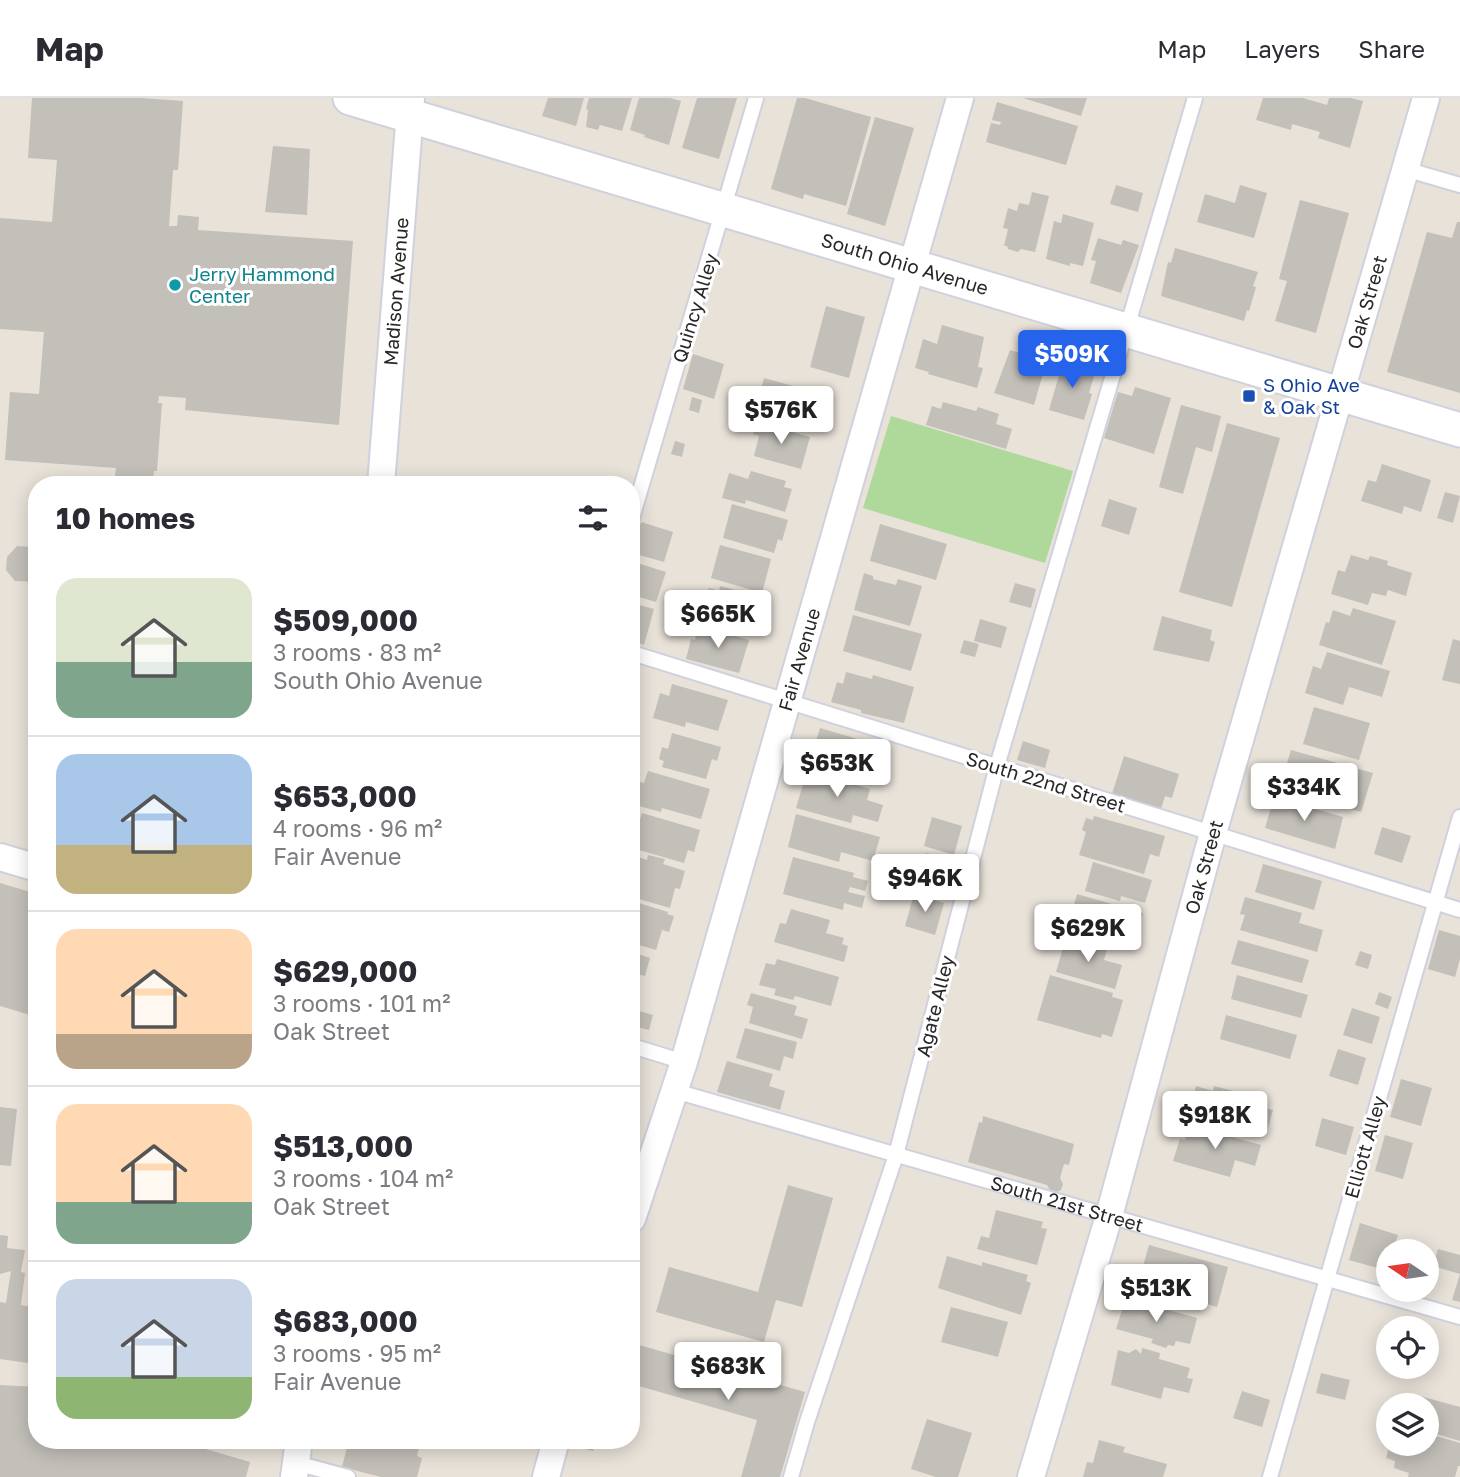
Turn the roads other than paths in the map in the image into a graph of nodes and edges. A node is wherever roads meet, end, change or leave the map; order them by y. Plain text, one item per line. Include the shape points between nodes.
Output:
1 (350, 98) edge
2 (757, 98) edge
3 (960, 98) edge
4 (1195, 98) edge
5 (1426, 98) edge
6 (410, 107) edge
7 (1405, 169) junction
8 (1460, 186) edge
9 (724, 210) junction
10 (912, 266) junction
11 (1128, 330) junction
12 (1340, 394) junction
13 (1460, 429) edge
14 (382, 476) edge
15 (640, 491) edge
16 (640, 656) edge
17 (787, 702) junction
18 (997, 766) junction
19 (1460, 817) edge
20 (1213, 834) junction
21 (0, 857) edge
22 (28, 865) edge
23 (1435, 903) junction
24 (1460, 910) edge
25 (640, 1048) edge
26 (684, 1062) junction
27 (675, 1091) junction
28 (897, 1155) junction
29 (640, 1195) edge
30 (1109, 1216) junction
31 (1327, 1279) junction
32 (1460, 1317) edge
33 (554, 1449) edge
34 (296, 1460) edge
35 (348, 1477) edge
36 (546, 1477) edge
37 (791, 1477) edge
38 (1031, 1477) edge
39 (1270, 1477) edge

1 - 6 street, South Ohio Avenue
2 - 9 lane, Quincy Alley
3 - 10 street, Fair Avenue
4 - 11 lane, Agate Alley
5 - 7 street, Oak Street
6 - 9 street, South Ohio Avenue
6 - 14 street, Madison Avenue
7 - 8 lane
7 - 12 street, Oak Street
9 - 10 street, South Ohio Avenue
9 - 15 lane, Quincy Alley
10 - 11 street, South Ohio Avenue
10 - 17 street, Fair Avenue
11 - 12 street, South Ohio Avenue
11 - 18 lane, Agate Alley
12 - 13 street, South Ohio Avenue
12 - 20 street, Oak Street
16 - 17 lane, South 22nd Street
17 - 18 lane, South 22nd Street
17 - 26 street, Fair Avenue
18 - 20 lane, South 22nd Street
18 - 28 lane, Agate Alley
19 - 23 lane, Elliott Alley
20 - 23 lane, South 22nd Street
20 - 30 street, Oak Street
21 - 22 street
23 - 24 lane, South 22nd Street
23 - 31 lane, Elliott Alley
25 - 26 lane
26 - 27 street, Fair Avenue
27 - 28 lane, South 21st Street
27 - 29 street, Fair Avenue
28 - 30 lane, South 21st Street
28 - 37 lane, Agate Alley
30 - 31 lane, South 21st Street
30 - 38 street, Oak Street
31 - 32 lane, South 21st Street
31 - 39 lane, Elliott Alley
33 - 36 street
34 - 35 lane

